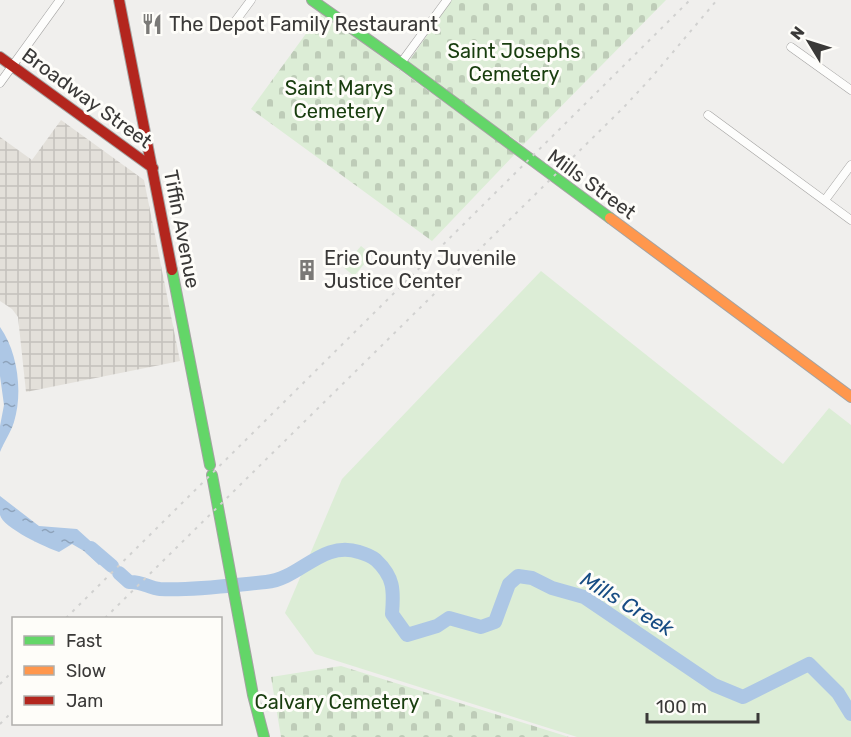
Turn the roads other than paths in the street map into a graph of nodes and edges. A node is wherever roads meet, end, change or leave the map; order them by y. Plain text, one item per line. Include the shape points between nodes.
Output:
1 (60, 0) edge
2 (251, 0) edge
3 (312, 0) edge
4 (447, 0) edge
5 (119, 1) edge
6 (231, 27) dead end
7 (791, 47) dead end
8 (0, 57) edge
9 (401, 63) junction
10 (12, 66) junction
11 (0, 83) edge
12 (851, 90) edge
13 (708, 115) dead end
14 (851, 165) edge
15 (153, 168) junction
16 (825, 201) junction
17 (851, 220) edge
18 (851, 397) edge
19 (264, 737) edge

1 - 10 street
2 - 6 street
3 - 9 street, Mills Street
4 - 9 street
5 - 15 street, Tiffin Avenue
7 - 12 street
8 - 10 street, Broadway Street
9 - 18 street, Mills Street
10 - 11 street
10 - 15 street, Broadway Street
13 - 16 street
14 - 16 street
15 - 19 street, Tiffin Avenue
16 - 17 street

